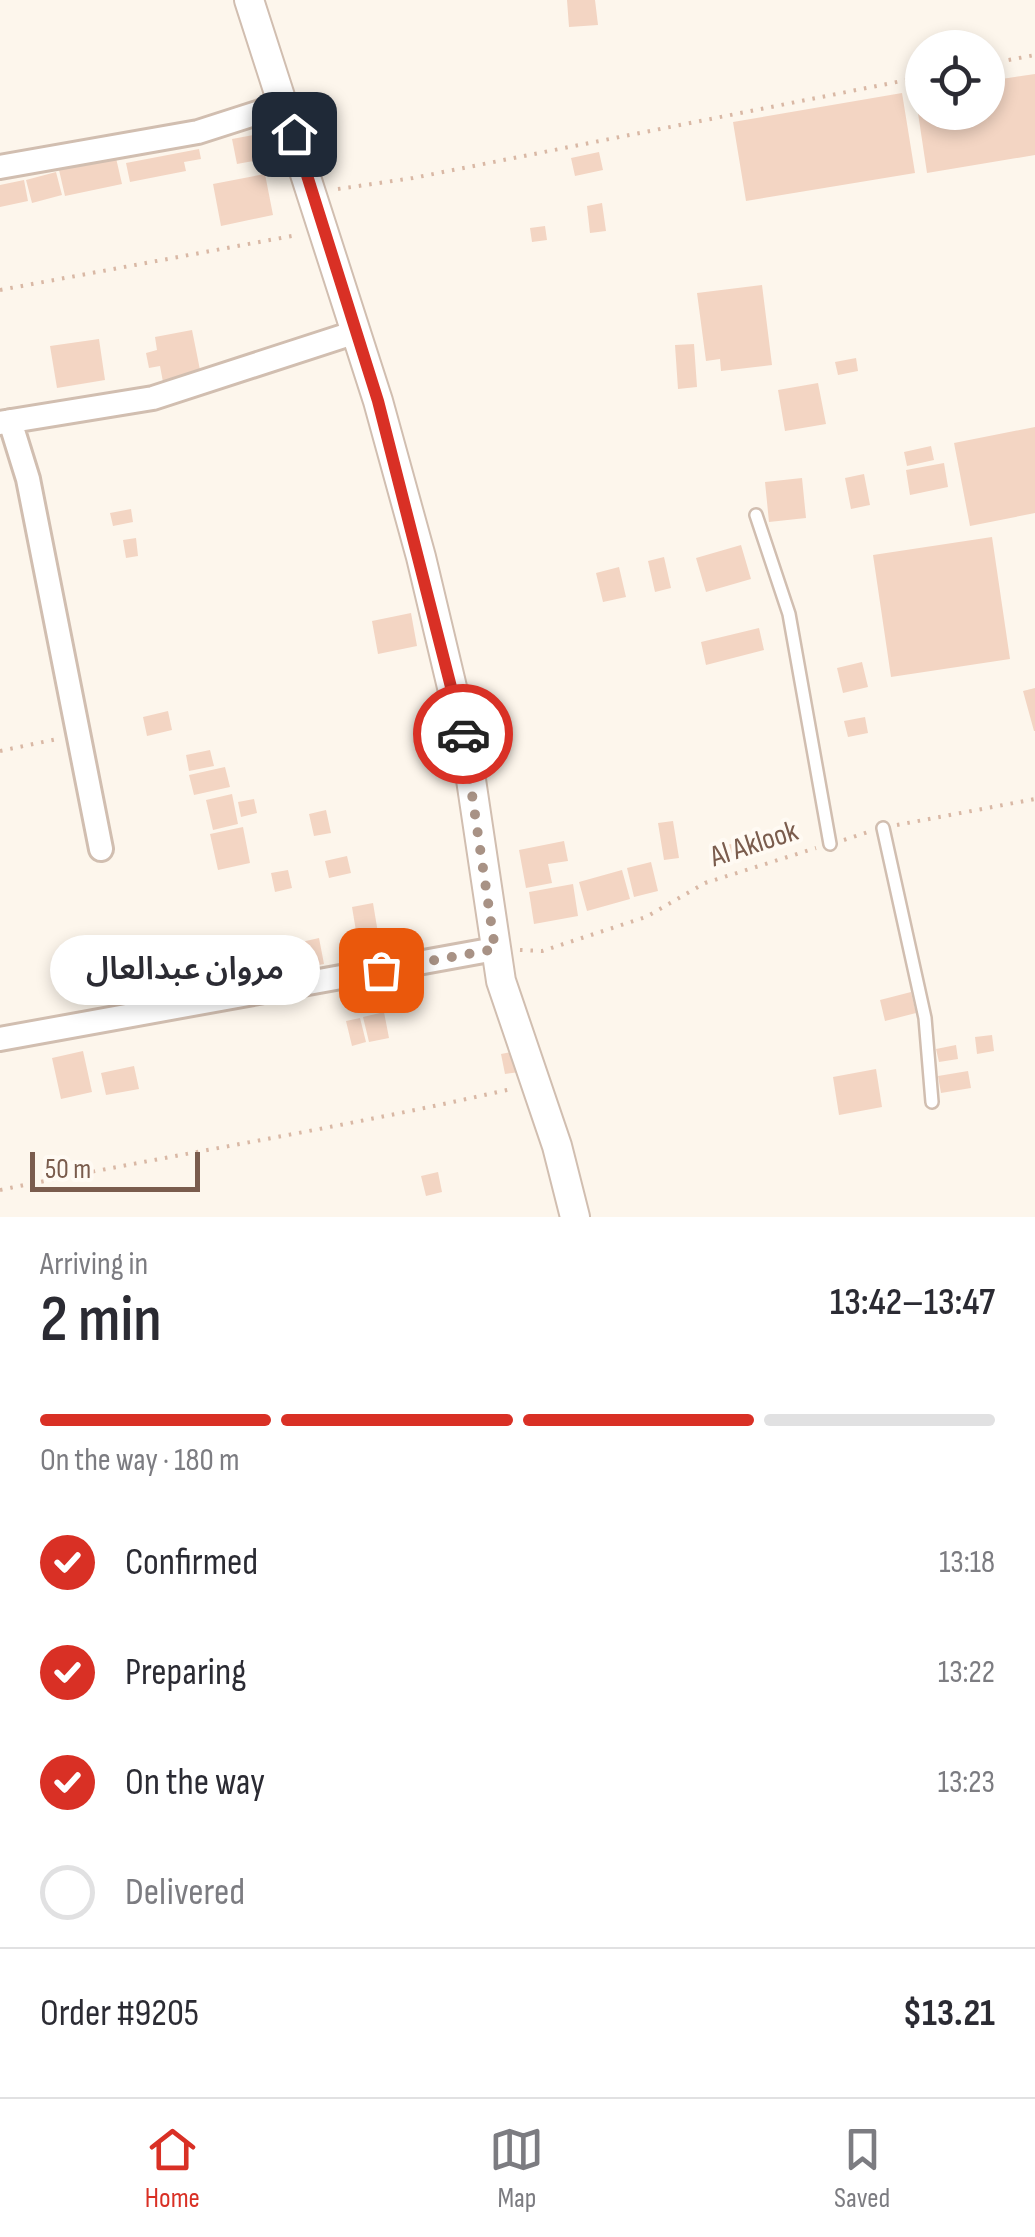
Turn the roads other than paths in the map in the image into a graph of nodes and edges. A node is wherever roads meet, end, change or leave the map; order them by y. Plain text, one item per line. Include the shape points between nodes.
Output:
1 (249, 0) edge
2 (285, 104) junction
3 (0, 167) edge
4 (354, 333) junction
5 (5, 422) edge
6 (756, 516) dead end
7 (883, 828) road end
8 (830, 844) road end
9 (101, 849) dead end
10 (495, 949) junction
11 (0, 1038) edge
12 (932, 1102) dead end
13 (575, 1217) edge

1 - 2 street
2 - 3 street via 198,132
2 - 4 street
4 - 5 street via 153,398
4 - 10 street via 378,401 466,746
5 - 9 street via 28,479
6 - 8 lane via 789,614
7 - 12 lane via 925,1018
10 - 11 street
10 - 13 street

